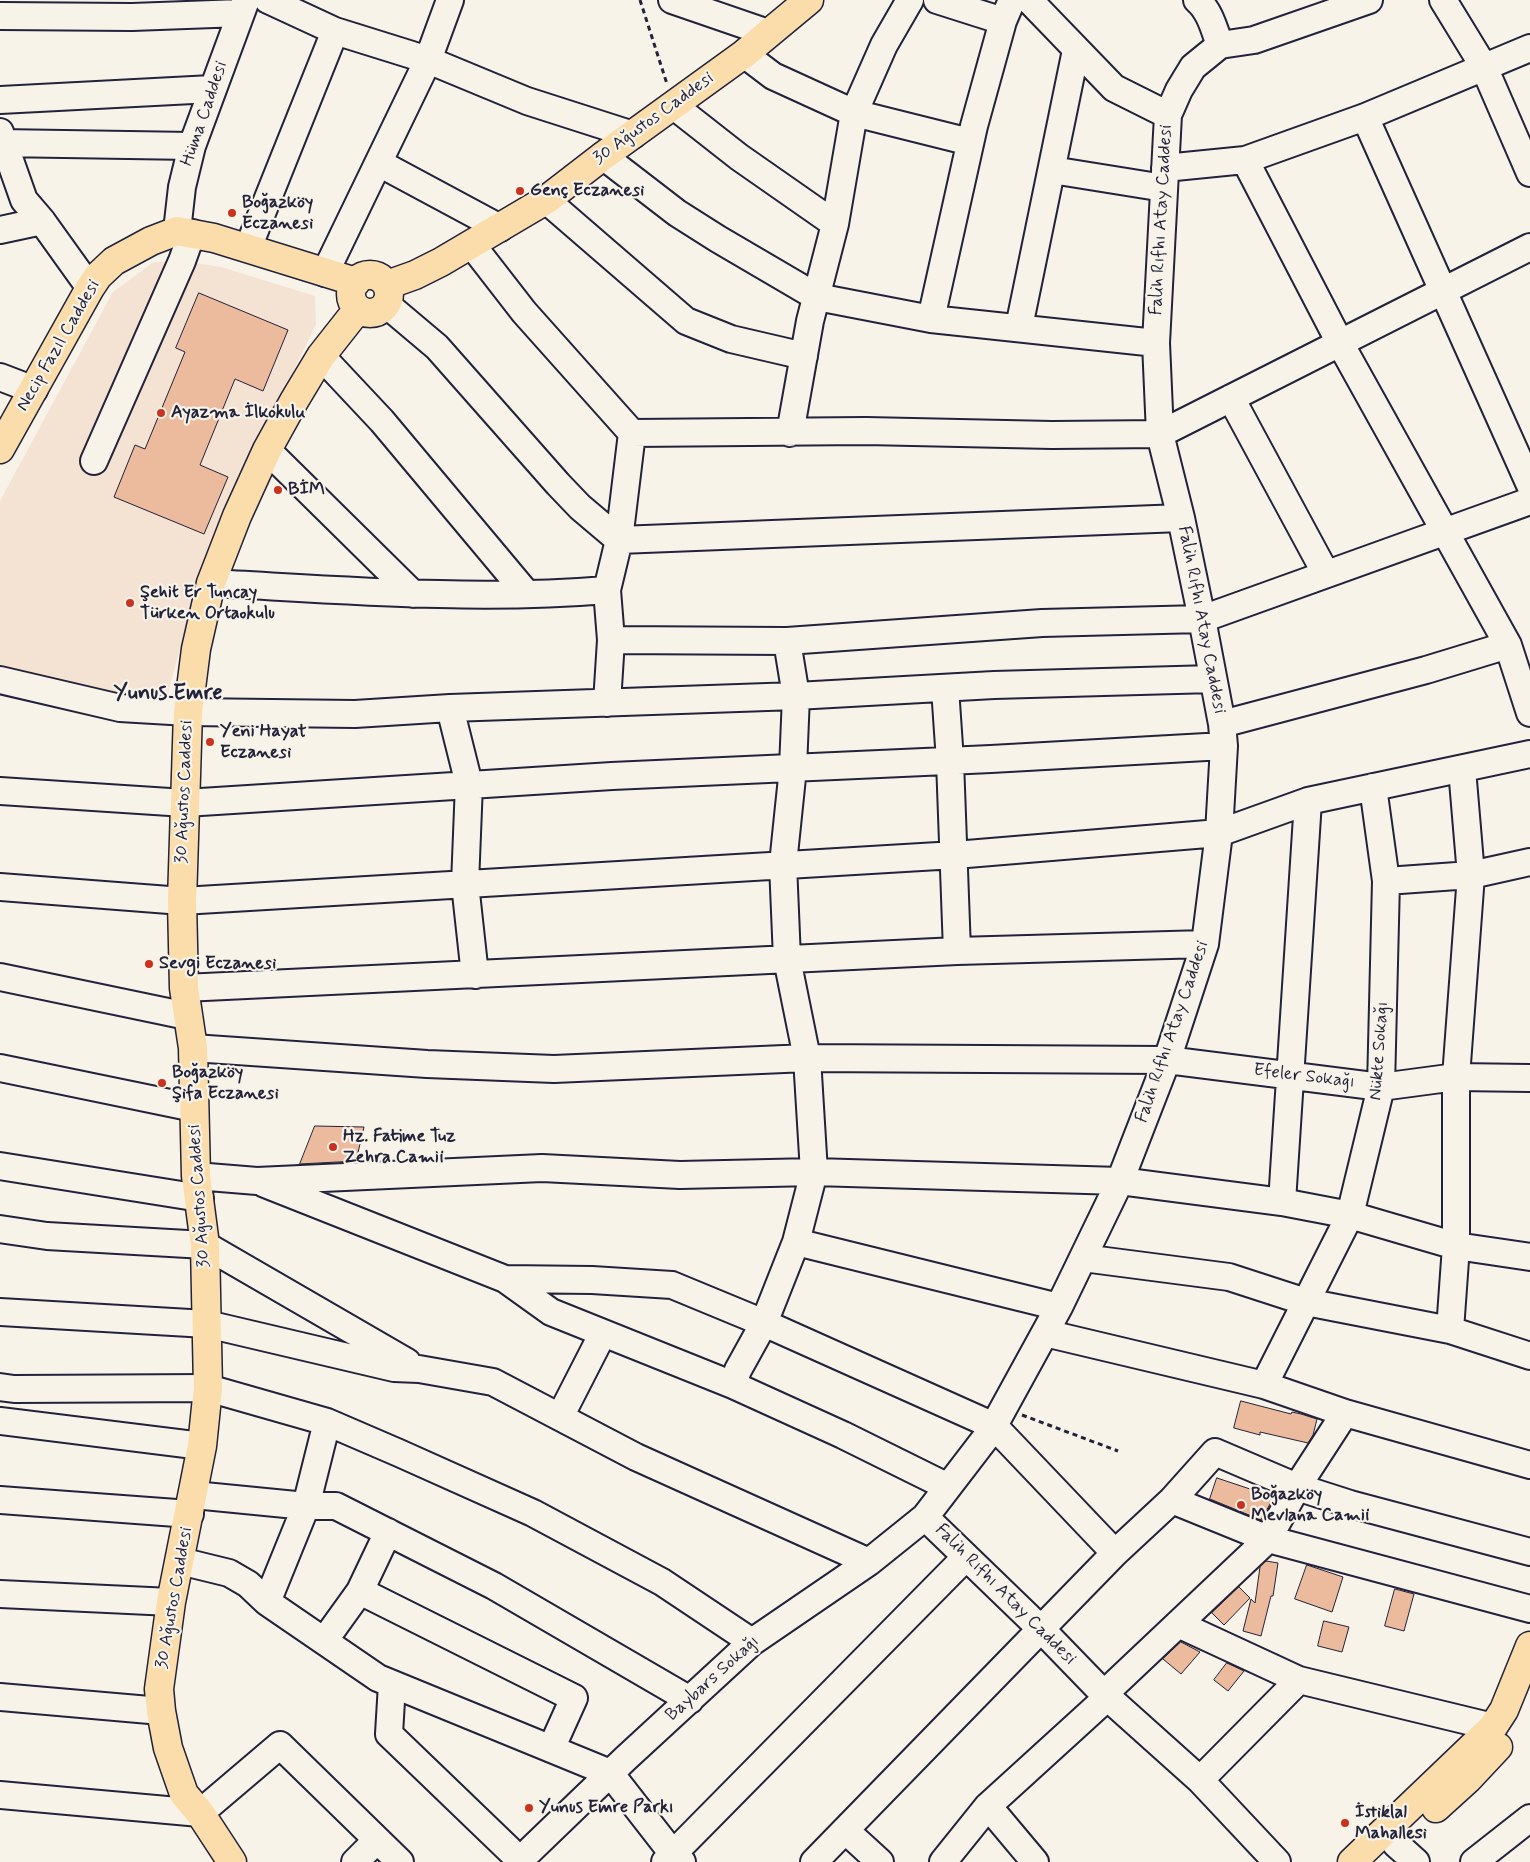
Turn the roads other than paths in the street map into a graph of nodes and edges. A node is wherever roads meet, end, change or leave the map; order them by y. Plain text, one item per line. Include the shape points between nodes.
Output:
1 (268, 0) edge
2 (450, 0) edge
3 (672, 0) edge
4 (809, 0) edge
5 (910, 0) edge
6 (937, 0) edge
7 (1029, 0) edge
8 (1197, 0) edge
9 (1369, 0) edge
10 (1443, 0) edge
11 (243, 6) edge
12 (1008, 10) edge
13 (0, 16) edge
14 (335, 30) junction
15 (768, 33) junction
16 (1220, 45) junction
17 (1530, 48) edge
18 (1076, 50) junction
19 (744, 54) junction
20 (428, 60) junction
21 (1484, 67) junction
22 (212, 90) junction
23 (0, 100) edge
24 (674, 106) junction
25 (854, 113) junction
26 (1168, 115) junction
27 (1365, 117) junction
28 (633, 135) junction
29 (1, 139) edge
30 (970, 142) junction
31 (192, 146) junction
32 (603, 156) junction
33 (1245, 160) junction
34 (378, 163) junction
35 (1052, 170) junction
36 (1530, 173) edge
37 (1165, 178) junction
38 (546, 200) junction
39 (42, 221) junction
40 (835, 224) junction
41 (500, 228) junction
42 (0, 230) edge
43 (184, 232) junction
44 (472, 245) junction
45 (1530, 247) edge
46 (248, 248) junction
47 (325, 273) junction
48 (356, 282) junction
49 (90, 288) junction
50 (1444, 291) junction
51 (387, 295) junction
52 (817, 297) junction
53 (358, 309) junction
54 (931, 319) junction
55 (1019, 327) junction
56 (1156, 343) junction
57 (1340, 343) junction
58 (321, 356) junction
59 (804, 356) junction
60 (0, 377) edge
61 (34, 390) junction
62 (1231, 398) junction
63 (632, 433) junction
64 (790, 433) junction
65 (1160, 434) junction
66 (0, 449) edge
67 (267, 450) junction
68 (94, 461) dead end
69 (1530, 485) edge
70 (1530, 501) edge
71 (1181, 518) junction
72 (1445, 531) junction
73 (619, 540) junction
74 (1326, 574) junction
75 (211, 583) junction
76 (607, 590) junction
77 (526, 593) junction
78 (413, 594) junction
79 (1202, 619) junction
80 (611, 640) junction
81 (787, 641) junction
82 (1508, 645) junction
83 (1213, 679) junction
84 (0, 680) edge
85 (945, 688) junction
86 (796, 696) junction
87 (607, 703) junction
88 (450, 708) junction
89 (188, 712) junction
90 (1530, 713) edge
91 (1223, 735) junction
92 (1530, 754) edge
93 (950, 761) junction
94 (793, 768) junction
95 (1462, 769) junction
96 (469, 784) junction
97 (1373, 787) junction
98 (0, 791) edge
99 (1308, 801) junction
100 (185, 803) junction
101 (1219, 833) junction
102 (955, 855) junction
103 (1530, 862) edge
104 (783, 864) junction
105 (1471, 875) junction
106 (1386, 881) junction
107 (465, 884) junction
108 (0, 886) edge
109 (182, 900) junction
110 (1205, 944) junction
111 (957, 950) junction
112 (787, 959) junction
113 (475, 975) junction
114 (0, 977) edge
115 (184, 988) junction
116 (187, 1016) junction
117 (193, 1048) junction
118 (807, 1058) junction
119 (1168, 1060) junction
120 (0, 1068) edge
121 (1291, 1075) junction
122 (1456, 1077) junction
123 (1530, 1078) edge
124 (1381, 1087) junction
125 (194, 1108) junction
126 (0, 1166) edge
127 (814, 1172) junction
128 (258, 1181) junction
129 (1120, 1181) junction
130 (198, 1187) junction
131 (1282, 1202) junction
132 (1350, 1215) junction
133 (0, 1229) edge
134 (796, 1242) junction
135 (205, 1245) junction
136 (1456, 1246) junction
137 (1530, 1257) edge
138 (1083, 1258) junction
139 (505, 1278) junction
140 (1306, 1302) junction
141 (1059, 1307) junction
142 (0, 1312) edge
143 (764, 1323) junction
144 (207, 1324) junction
145 (1450, 1330) junction
146 (603, 1333) junction
147 (1045, 1333) junction
148 (1530, 1356) edge
149 (419, 1369) junction
150 (733, 1385) junction
151 (1264, 1385) junction
152 (0, 1387) edge
153 (208, 1388) junction
154 (1345, 1413) junction
155 (560, 1417) junction
156 (998, 1417) junction
157 (0, 1421) edge
158 (327, 1422) junction
159 (202, 1446) junction
160 (1530, 1465) edge
161 (948, 1487) junction
162 (1297, 1487) junction
163 (0, 1500) edge
164 (1172, 1500) junction
165 (192, 1504) junction
166 (306, 1506) junction
167 (926, 1517) junction
168 (388, 1532) junction
169 (1268, 1539) junction
170 (1530, 1552) edge
171 (1115, 1553) junction
172 (966, 1557) junction
173 (180, 1561) junction
174 (869, 1562) junction
175 (360, 1591) junction
176 (0, 1594) edge
177 (171, 1602) junction
178 (267, 1602) junction
179 (1530, 1609) edge
180 (1178, 1624) junction
181 (1042, 1630) junction
182 (324, 1641) junction
183 (752, 1642) junction
184 (1530, 1646) edge
185 (1299, 1680) junction
186 (392, 1684) junction
187 (1104, 1694) junction
188 (1530, 1695) edge
189 (0, 1697) edge
190 (690, 1700) junction
191 (160, 1711) junction
192 (1493, 1727) junction
193 (551, 1749) junction
194 (610, 1773) junction
195 (1200, 1780) junction
196 (0, 1795) edge
197 (988, 1806) junction
198 (200, 1813) junction
199 (1530, 1818) edge
200 (845, 1830) junction
201 (377, 1840) junction
202 (1387, 1853) edge
203 (673, 1859) edge
204 (519, 1861) edge
205 (232, 1862) edge
206 (355, 1862) edge
207 (400, 1862) edge
208 (814, 1862) edge
209 (880, 1862) edge
210 (943, 1862) edge
211 (1035, 1862) edge
212 (1276, 1862) edge
213 (1352, 1862) edge
214 (1416, 1862) edge
215 (1474, 1862) edge

1 - 14 street
2 - 20 street
3 - 15 street
4 - 15 main road, 30 Ağustos Caddesi
5 - 25 street via 884,45
6 - 12 street
7 - 18 street
8 - 16 street via 1212,22
9 - 16 street via 1254,40
10 - 21 street
11 - 13 street via 132,17
11 - 22 street, Hüma Caddesi
12 - 30 street
14 - 20 street
14 - 46 street
15 - 19 main road, 30 Ağustos Caddesi
16 - 26 street, Falih Rıfhı Atay Caddesi via 1193,68
17 - 21 street
18 - 26 street via 1114,88
18 - 35 street
19 - 24 main road, 30 Ağustos Caddesi
19 - 25 street via 773,76
20 - 28 street via 526,102
20 - 34 street
21 - 27 street
21 - 36 street
22 - 23 street
22 - 31 street, Hüma Caddesi
24 - 28 main road, 30 Ağustos Caddesi
24 - 40 street via 739,157
25 - 30 street
25 - 40 street
26 - 37 street, Falih Rıfhı Atay Caddesi
27 - 33 street
27 - 50 street
28 - 32 main road, 30 Ağustos Caddesi
29 - 31 street
29 - 39 street via 24,200
30 - 54 street
31 - 43 street, Hüma Caddesi via 182,187
32 - 38 main road, 30 Ağustos Caddesi
32 - 52 street via 677,213
33 - 37 street
33 - 57 street
34 - 41 street
34 - 47 street
35 - 37 street
35 - 55 street
37 - 56 street, Falih Rıfhı Atay Caddesi
38 - 41 main road, 30 Ağustos Caddesi
38 - 59 street via 686,321 730,339
39 - 42 street
39 - 49 street
40 - 52 street
41 - 44 main road, 30 Ağustos Caddesi
43 - 46 main road
43 - 49 main road, Necip Fazıl Caddesi via 151,241 114,261
43 - 68 street, Hüma Caddesi via 174,279
44 - 51 main road, 30 Ağustos Caddesi via 416,275
44 - 63 street via 524,312
45 - 50 street
46 - 47 main road
47 - 48 main road
48 - 51 main road via 372,275 378,277
48 - 53 main road via 351,293
49 - 61 main road, Necip Fazıl Caddesi
50 - 57 street
50 - 69 street
51 - 53 main road via 376,312
51 - 73 street via 558,484
52 - 54 street
52 - 59 street
53 - 58 main road, 30 Ağustos Caddesi
54 - 55 street
55 - 56 street
56 - 65 street, Falih Rıfhı Atay Caddesi
57 - 62 street
57 - 72 street
58 - 67 main road, 30 Ağustos Caddesi
58 - 77 street via 382,422
59 - 64 street
60 - 61 street
61 - 66 main road, Necip Fazıl Caddesi
62 - 65 street
62 - 74 street
63 - 64 street
63 - 73 street
64 - 65 street
65 - 71 street, Falih Rıfhı Atay Caddesi
67 - 75 main road, 30 Ağustos Caddesi
67 - 78 street
70 - 72 street
71 - 73 street
71 - 79 street, Falih Rıfhı Atay Caddesi
72 - 74 street
72 - 82 street
73 - 76 street
74 - 79 street
75 - 78 street
75 - 89 main road, 30 Ağustos Caddesi via 196,649
76 - 77 street
76 - 80 street
77 - 78 street
79 - 81 street via 1042,623
79 - 83 street, Falih Rıfhı Atay Caddesi
80 - 81 street
80 - 87 street
81 - 86 street
82 - 90 street
82 - 91 street
83 - 85 street
83 - 91 street, Falih Rıfhı Atay Caddesi
84 - 89 street via 120,708
85 - 86 street
85 - 93 street
86 - 87 street
86 - 94 street
87 - 88 street
88 - 89 street via 354,714
88 - 96 street
89 - 100 main road, 30 Ağustos Caddesi
91 - 93 street
91 - 101 street, Falih Rıfhı Atay Caddesi
92 - 95 street
93 - 94 street
93 - 102 street
94 - 96 street
94 - 104 street
95 - 97 street
95 - 105 street
96 - 100 street
96 - 107 street
97 - 99 street
97 - 106 street, Nükte Sokağı
98 - 100 street
99 - 101 street
99 - 121 street
100 - 109 main road, 30 Ağustos Caddesi
101 - 102 street
101 - 110 street, Falih Rıfhı Atay Caddesi
102 - 104 street
102 - 111 street
103 - 105 street
104 - 107 street
104 - 112 street
105 - 106 street
105 - 122 street
106 - 124 street, Nükte Sokağı
107 - 109 street
107 - 113 street
108 - 109 street
109 - 115 main road, 30 Ağustos Caddesi
110 - 111 street
110 - 119 street, Falih Rıfhı Atay Caddesi
111 - 112 street
112 - 113 street
112 - 118 street
113 - 115 street
114 - 116 street
115 - 116 main road, 30 Ağustos Caddesi
116 - 117 main road, 30 Ağustos Caddesi
117 - 118 street, Efeler Sokağı via 554,1069
117 - 125 main road, 30 Ağustos Caddesi
118 - 119 street, Efeler Sokağı
118 - 127 street
119 - 121 street, Efeler Sokağı
119 - 129 street, Falih Rıfhı Atay Caddesi
120 - 125 street
121 - 124 street, Efeler Sokağı
121 - 131 street
122 - 123 street, Efeler Sokağı
122 - 124 street, Efeler Sokağı
122 - 136 street
124 - 132 street, Nükte Sokağı
125 - 130 main road, 30 Ağustos Caddesi
126 - 130 street
127 - 128 street via 680,1175 542,1168
127 - 129 street
127 - 134 street
128 - 130 street
128 - 139 street
129 - 131 street
129 - 138 street, Falih Rıfhı Atay Caddesi
130 - 135 main road, 30 Ağustos Caddesi
131 - 132 street
132 - 136 street
132 - 140 street, Nükte Sokağı
133 - 135 street via 47,1236
134 - 141 street
134 - 143 street
135 - 144 main road, 30 Ağustos Caddesi
135 - 149 street
136 - 137 street
136 - 145 street
138 - 140 street via 1229,1277
138 - 141 street, Falih Rıfhı Atay Caddesi
139 - 143 street via 672,1285
139 - 146 street via 551,1312
140 - 145 street
140 - 151 street, Nükte Sokağı
141 - 147 street, Falih Rıfhı Atay Caddesi
142 - 144 street
143 - 150 street
143 - 156 street
144 - 149 street via 394,1368
144 - 153 main road, 30 Ağustos Caddesi
145 - 148 street
146 - 150 street
146 - 155 street
147 - 151 street
147 - 156 street, Falih Rıfhı Atay Caddesi
149 - 155 street via 493,1382
150 - 161 street
151 - 154 street
152 - 153 street via 14,1390
153 - 158 street
153 - 159 main road, 30 Ağustos Caddesi
154 - 160 street
154 - 162 street
155 - 174 street via 636,1457
156 - 161 street, Falih Rıfhı Atay Caddesi
156 - 171 street
157 - 159 street
158 - 166 street
158 - 183 street via 533,1513 662,1582
159 - 165 main road, 30 Ağustos Caddesi
161 - 167 street, Falih Rıfhı Atay Caddesi
162 - 164 street via 1215,1452
162 - 169 street
162 - 170 street
163 - 165 street
164 - 169 street
164 - 171 street
165 - 166 street
165 - 173 main road, 30 Ağustos Caddesi
166 - 168 street via 336,1506
166 - 178 street
167 - 172 street, Falih Rıfhı Atay Caddesi
167 - 174 street, Baybars Sokağı
168 - 175 street
168 - 190 street via 494,1586
169 - 179 street
169 - 180 street
171 - 181 street
172 - 181 street, Falih Rıfhı Atay Caddesi
172 - 203 street
173 - 177 main road, 30 Ağustos Caddesi
173 - 178 street via 229,1573 248,1584
174 - 183 street, Baybars Sokağı
175 - 182 street
175 - 193 street via 574,1698
176 - 177 street
177 - 191 main road, 30 Ağustos Caddesi via 159,1690
178 - 182 street
180 - 185 street
180 - 187 street
181 - 187 street, Falih Rıfhı Atay Caddesi
181 - 200 street
182 - 186 street
183 - 190 street, Baybars Sokağı
184 - 192 main road via 1504,1710
185 - 192 street
185 - 195 street
186 - 193 street
186 - 204 street via 389,1734
187 - 195 street, Falih Rıfhı Atay Caddesi
187 - 197 street via 1100,1704
188 - 202 main road via 1501,1744
189 - 191 street
190 - 194 street, Baybars Sokağı
191 - 198 main road, 30 Ağustos Caddesi via 168,1748 184,1794
192 - 213 main road
193 - 194 street
194 - 203 street
194 - 204 street, Baybars Sokağı
195 - 212 street, Falih Rıfhı Atay Caddesi
196 - 198 street
197 - 210 street
197 - 211 street
198 - 201 street via 280,1746
198 - 205 main road, 30 Ağustos Caddesi
199 - 215 street
200 - 208 street
200 - 209 street
201 - 206 street
201 - 207 street
202 - 214 street

